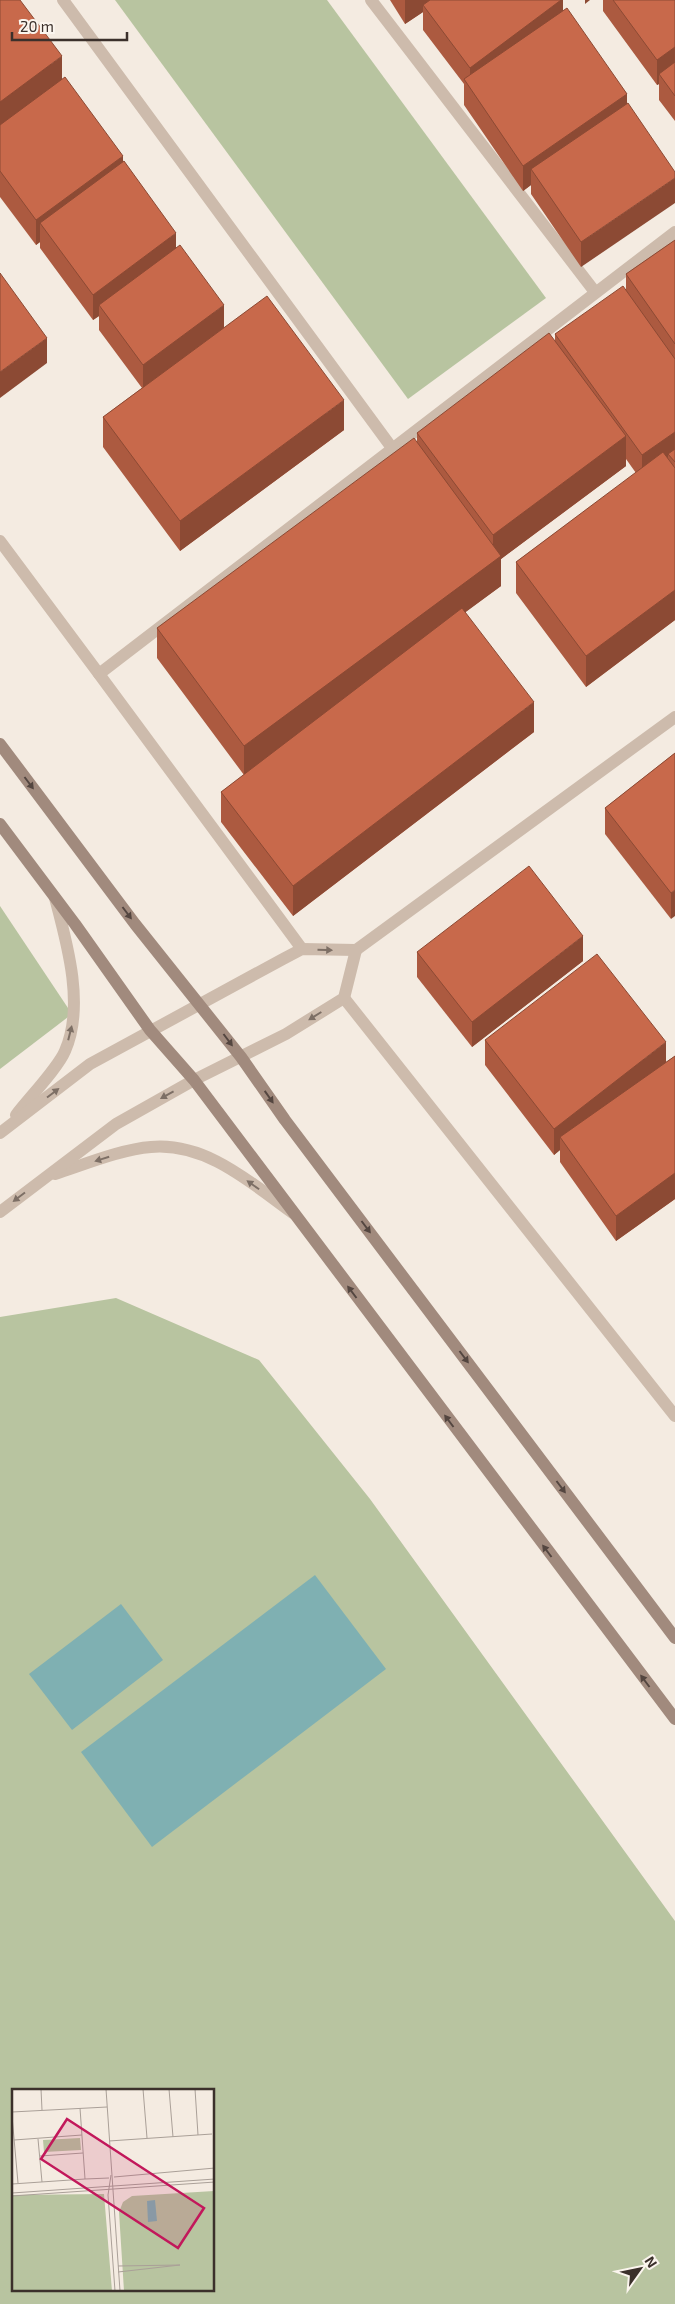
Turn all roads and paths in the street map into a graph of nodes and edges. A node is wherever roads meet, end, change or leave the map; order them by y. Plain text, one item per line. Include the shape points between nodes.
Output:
1 (63, 0) edge
2 (371, 0) edge
3 (675, 232) edge
4 (595, 292) junction
5 (392, 448) junction
6 (0, 541) edge
7 (99, 674) junction
8 (675, 716) edge
9 (0, 744) edge
10 (0, 824) edge
11 (55, 898) junction
12 (302, 949) junction
13 (356, 950) junction
14 (344, 998) junction
15 (201, 1004) junction
16 (150, 1030) junction
17 (241, 1057) junction
18 (194, 1080) junction
19 (2, 1132) edge
20 (45, 1178) junction
21 (0, 1212) edge
22 (293, 1213) junction
23 (675, 1416) edge
24 (675, 1638) edge
25 (675, 1719) edge

1 - 5 street
2 - 4 street
3 - 4 street
4 - 5 street
5 - 7 street
6 - 7 street
7 - 12 street
8 - 13 street
9 -> 15 main road via 135,924
10 - 11 main road
11 - 16 main road
19 -> 11 street via 65,1052 74,1018 71,960
12 -> 13 street
12 - 15 street
13 - 14 street
14 -> 17 street
14 - 23 street
15 - 16 street
15 -> 17 main road
16 - 18 main road
19 -> 16 street via 90,1064
17 - 18 street
17 -> 24 main road
18 -> 20 street via 116,1124
18 - 22 main road
20 -> 21 street
22 -> 20 street via 222,1163 185,1150 151,1146
25 -> 22 main road

